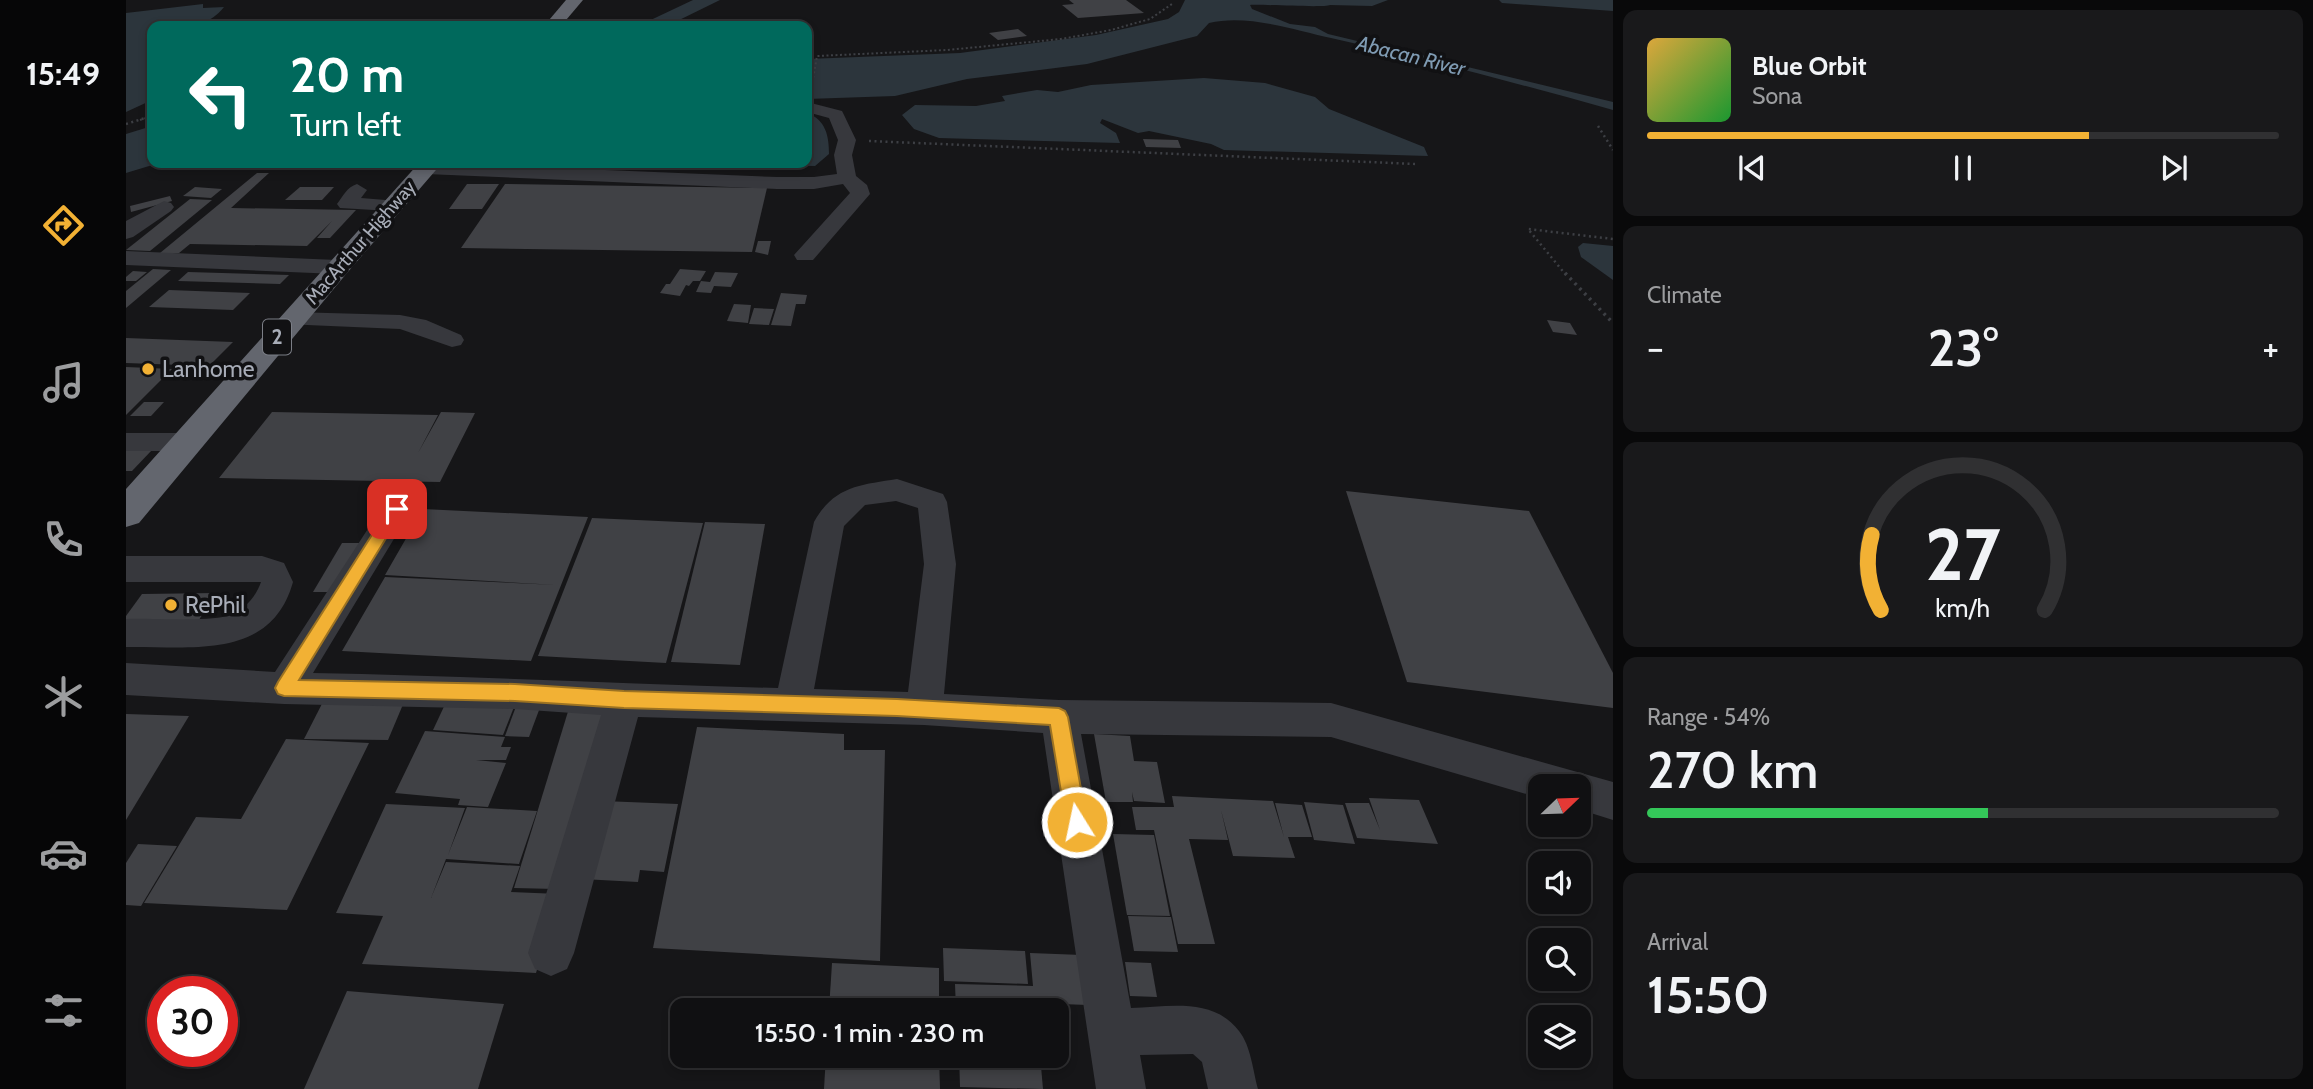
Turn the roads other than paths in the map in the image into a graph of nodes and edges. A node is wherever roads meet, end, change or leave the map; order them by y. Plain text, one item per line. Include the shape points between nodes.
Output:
1 (575, 0) edge
2 (556, 21) edge
3 (812, 105) edge
4 (426, 168) edge
5 (487, 168) edge
6 (847, 178) junction
7 (357, 190) dead end
8 (391, 205) junction
9 (164, 207) dead end
10 (126, 233) edge
11 (805, 255) dead end
12 (126, 258) edge
13 (337, 267) junction
14 (292, 319) junction
15 (452, 340) dead end
16 (126, 442) edge
17 (186, 442) junction
18 (397, 509) dead end
19 (126, 513) edge
20 (126, 569) edge
21 (126, 632) edge
22 (126, 679) edge
23 (284, 688) junction
24 (624, 700) junction
25 (793, 704) junction
26 (924, 709) junction
27 (1059, 717) junction
28 (1528, 776) edge
29 (1591, 794) edge
30 (1613, 801) edge
31 (551, 953) dead end
32 (1113, 1032) junction
33 (1121, 1089) edge
34 (1233, 1089) edge

1 - 2 highway
3 - 6 street via 836,115 847,140 843,155
4 - 8 highway, MacArthur Highway / 2
5 - 6 street via 777,183
6 - 11 street via 860,194
7 - 8 street via 347,204
8 - 13 highway, MacArthur Highway / 2
9 - 10 street
12 - 13 street
13 - 14 highway, MacArthur Highway / 2
14 - 15 street via 400,322
14 - 17 highway, MacArthur Highway / 2
16 - 17 street
17 - 19 highway, MacArthur Highway / 2
18 - 23 street
20 - 21 street via 262,569 272,572 277,582 269,604 241,628
22 - 23 street
23 - 24 street via 515,692
24 - 25 street
24 - 31 street
25 - 26 street
25 - 26 street via 829,522 856,496 897,490 932,502 934,514 940,564
26 - 27 street
27 - 28 street via 1331,720
27 - 32 street
29 - 30 street
32 - 33 street
32 - 34 street via 1203,1030 1223,1049

